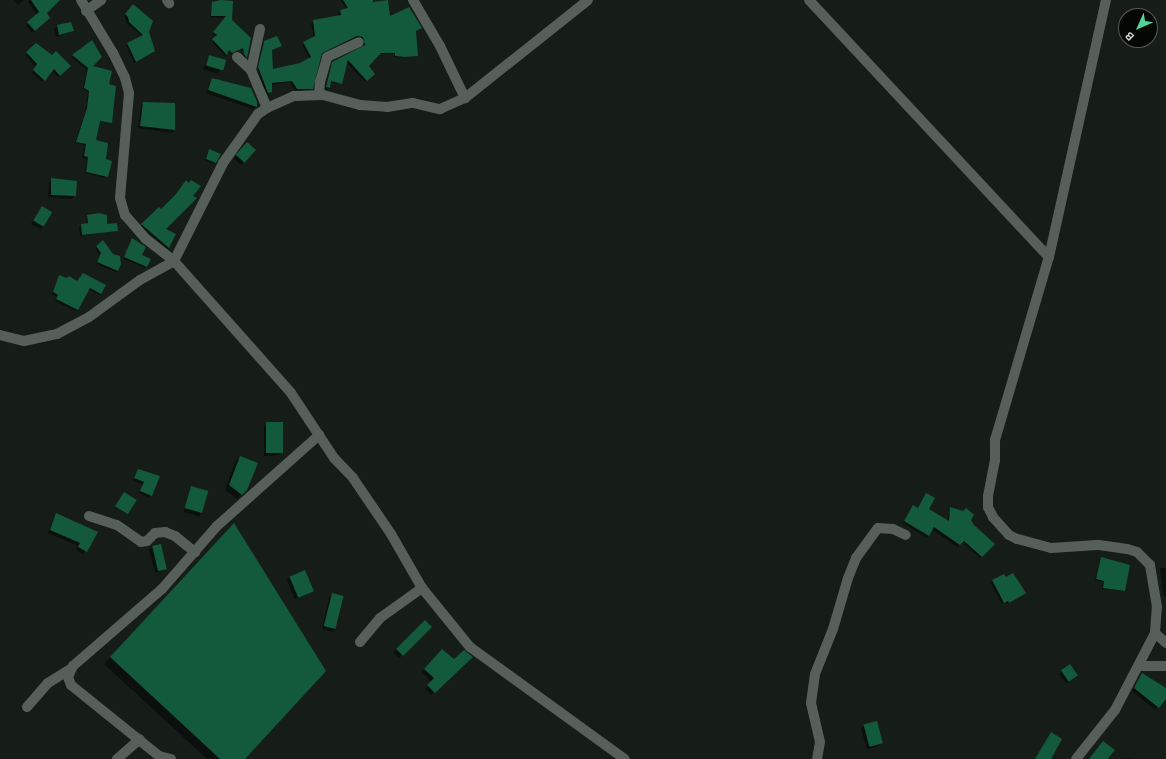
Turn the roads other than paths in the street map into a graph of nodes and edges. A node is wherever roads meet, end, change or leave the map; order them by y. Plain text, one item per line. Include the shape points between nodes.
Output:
1 (80, 0) edge
2 (101, 0) edge
3 (413, 0) edge
4 (588, 0) edge
5 (809, 0) edge
6 (1106, 0) edge
7 (86, 11) junction
8 (260, 29) dead end
9 (359, 42) dead end
10 (236, 57) dead end
11 (251, 70) junction
12 (319, 95) junction
13 (465, 98) junction
14 (267, 108) junction
15 (1049, 257) junction
16 (174, 261) junction
17 (0, 335) edge
18 (319, 435) junction
19 (89, 516) dead end
20 (906, 535) dead end
21 (195, 552) junction
22 (422, 588) junction
23 (1155, 633) junction
24 (360, 642) dead end
25 (1166, 643) edge
26 (1139, 666) junction
27 (1166, 666) edge
28 (72, 668) junction
29 (27, 707) dead end
30 (140, 739) junction
31 (117, 759) edge
32 (171, 759) edge
33 (625, 759) edge
34 (817, 759) edge
35 (1076, 759) edge

1 - 7 street
2 - 7 street
3 - 13 street via 440,46
4 - 13 street
5 - 15 street
6 - 15 street
7 - 16 street via 113,53 129,93 120,198 125,215 146,238
8 - 11 street
9 - 12 street via 327,57
10 - 11 street
11 - 14 street
12 - 13 street via 360,104 387,107 413,103 440,109
12 - 14 street via 294,96
14 - 16 street via 258,114 223,163
15 - 23 street via 995,440 988,507 1009,535 1033,545 1062,548 1106,545 1137,552 1150,565 1155,581 1158,617
16 - 17 street via 140,280 89,317 57,334 24,341
16 - 18 street via 291,393
18 - 21 street via 240,504
18 - 22 street via 334,458 353,478 391,534
19 - 21 street via 117,525 140,542 147,541 156,533 165,532 175,536
20 - 34 street via 893,529 878,528 856,558 848,578 833,629 815,674 811,703 820,742
21 - 28 street via 162,589
22 - 24 street via 380,618
22 - 33 street via 470,647
23 - 25 street
23 - 26 street
26 - 27 street
26 - 35 street via 1115,710
28 - 29 street via 48,683
28 - 30 street via 68,677 71,685
30 - 31 street
30 - 32 street via 159,756

